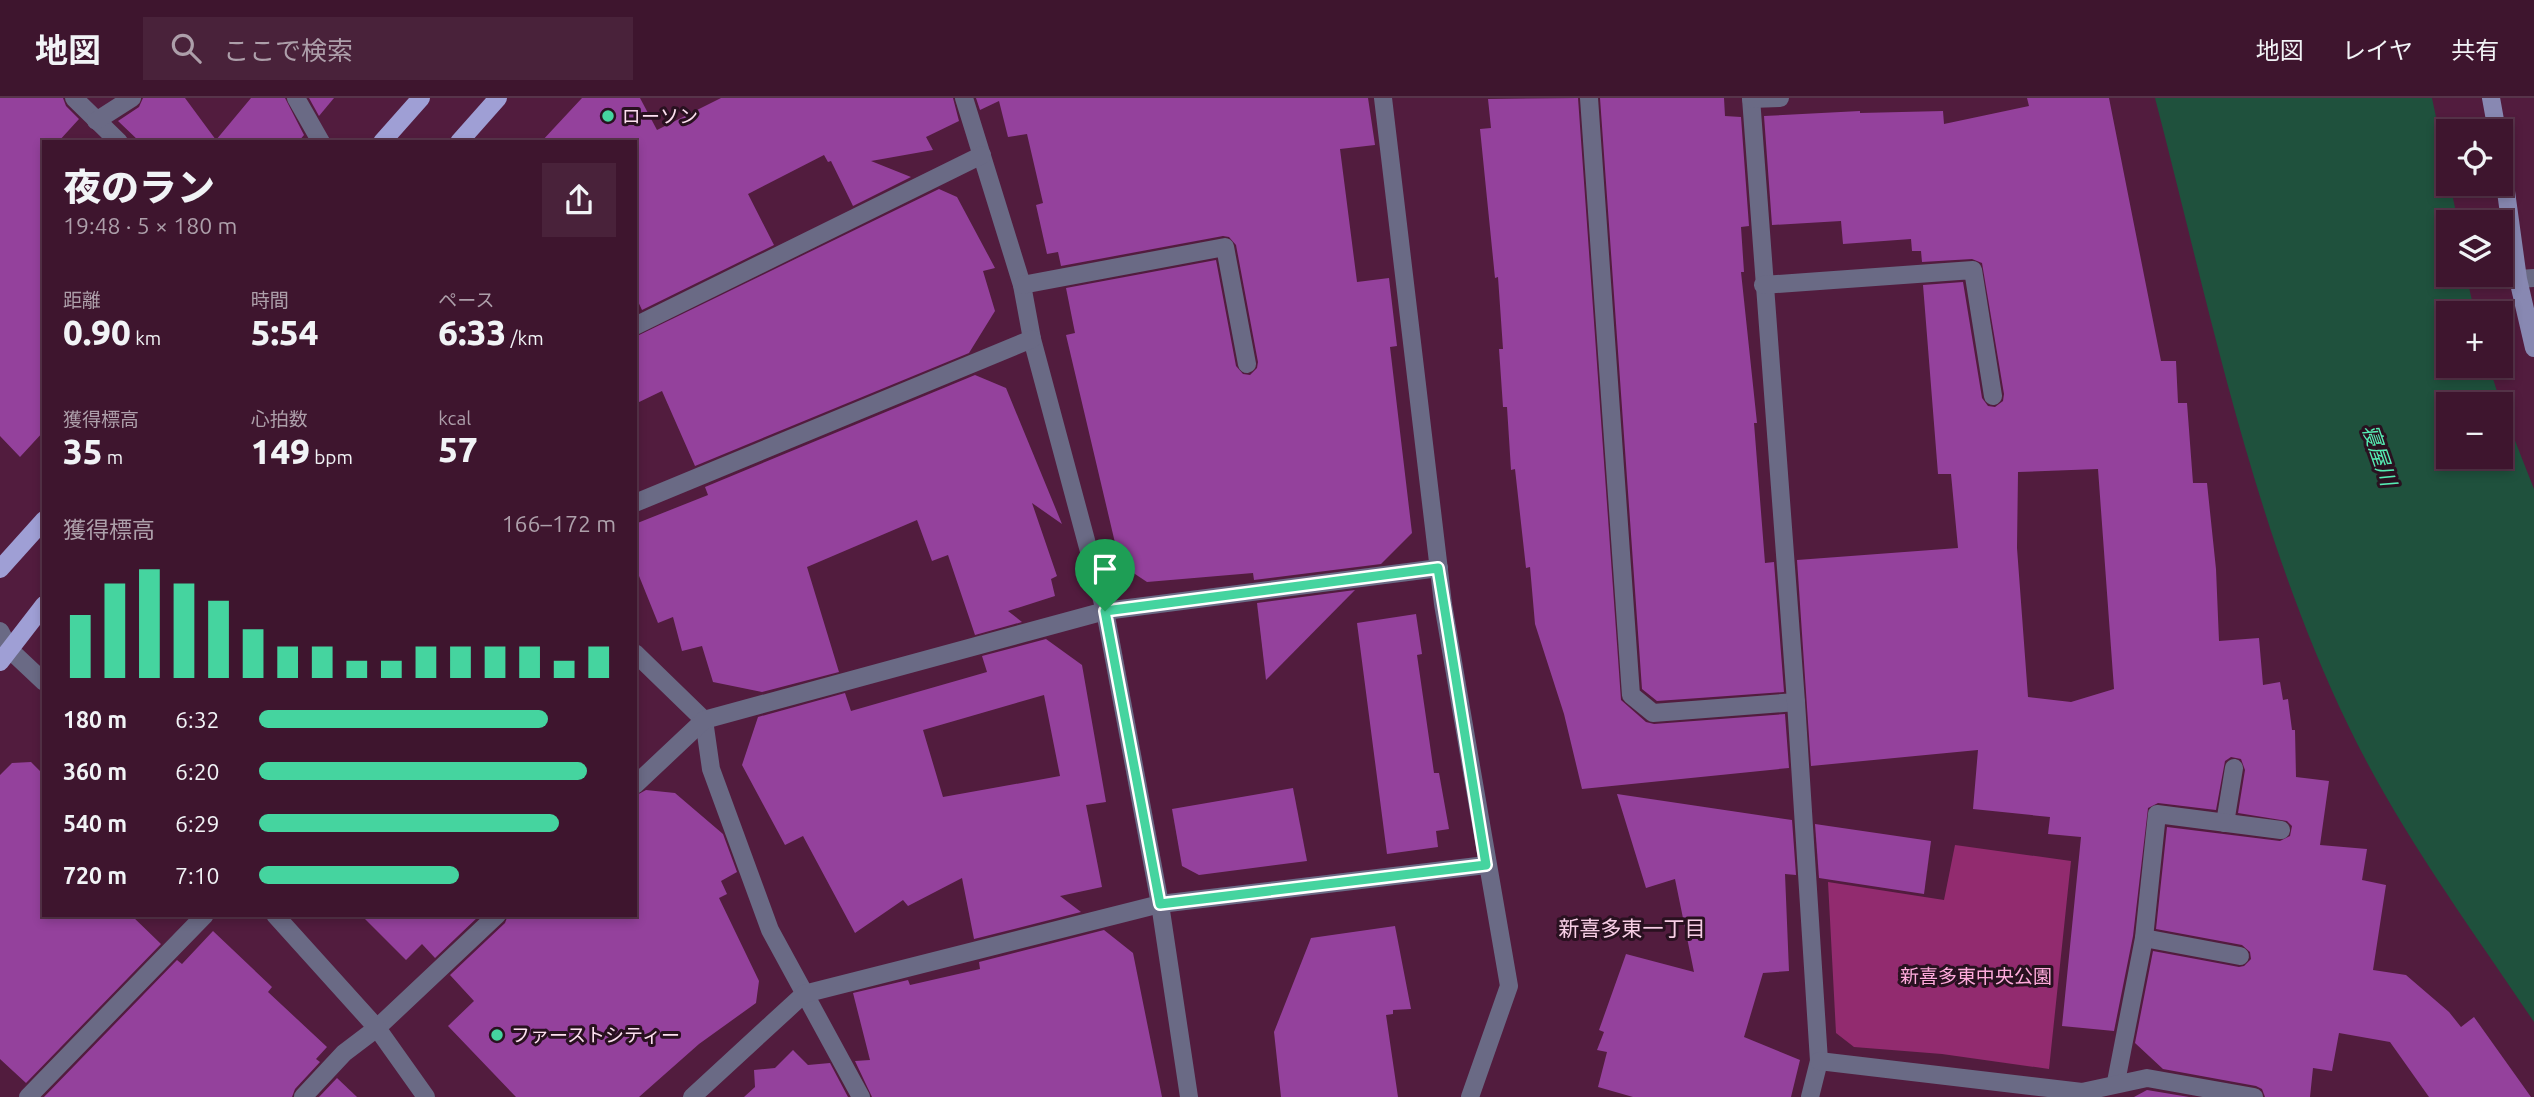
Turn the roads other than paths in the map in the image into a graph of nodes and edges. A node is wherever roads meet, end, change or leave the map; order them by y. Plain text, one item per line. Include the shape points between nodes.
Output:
1 (74, 98) edge
2 (132, 98) edge
3 (296, 98) edge
4 (421, 98) edge
5 (498, 98) edge
6 (964, 98) edge
7 (1383, 98) edge
8 (1589, 98) edge
9 (1751, 98) edge
10 (1780, 98) edge
11 (2491, 98) edge
12 (2495, 119) edge
13 (96, 121) junction
14 (117, 140) edge
15 (320, 140) edge
16 (384, 140) edge
17 (460, 140) edge
18 (982, 155) junction
19 (2509, 196) edge
20 (2526, 278) edge
21 (1022, 285) junction
22 (1763, 285) junction
23 (637, 325) edge
24 (1032, 339) junction
25 (2534, 348) edge
26 (1247, 364) dead end
27 (1993, 396) dead end
28 (637, 502) edge
29 (42, 522) edge
30 (1438, 568) junction
31 (0, 569) edge
32 (42, 607) edge
33 (1105, 611) junction
34 (0, 631) edge
35 (4, 654) edge
36 (637, 655) edge
37 (42, 681) edge
38 (1796, 702) junction
39 (704, 720) junction
40 (2234, 768) dead end
41 (637, 783) edge
42 (2225, 823) junction
43 (2281, 830) dead end
44 (1486, 865) junction
45 (1160, 904) junction
46 (203, 917) edge
47 (277, 917) edge
48 (495, 917) edge
49 (2144, 938) junction
50 (2240, 956) dead end
51 (804, 994) junction
52 (377, 1028) junction
53 (1819, 1061) junction
54 (2113, 1090) edge
55 (28, 1097) edge
56 (303, 1097) edge
57 (426, 1097) edge
58 (692, 1097) edge
59 (861, 1097) edge
60 (1189, 1097) edge
61 (1470, 1097) edge
62 (1810, 1097) edge
63 (2255, 1097) edge

1 - 13 street
2 - 13 street
3 - 15 street
4 - 16 main road
5 - 17 main road
6 - 18 street
7 - 30 street
8 - 38 street via 1631,695 1653,713
9 - 10 street
9 - 22 street
11 - 12 main road
13 - 14 street
18 - 21 street
18 - 23 street
19 - 20 main road
20 - 25 main road
21 - 24 street
21 - 26 street via 1225,247
22 - 27 street via 1973,270
22 - 38 street
24 - 28 street
24 - 33 street
29 - 31 main road
30 - 33 street
30 - 44 street
32 - 35 main road
33 - 39 street
33 - 45 street
34 - 35 street
35 - 37 street
36 - 39 street
38 - 53 street
39 - 41 street
39 - 51 street via 711,769 770,930
40 - 42 street
42 - 43 street
42 - 49 street via 2157,814
44 - 45 street
44 - 61 street via 1509,986
45 - 51 street
45 - 60 street
46 - 55 street
47 - 52 street
48 - 52 street
49 - 50 street
49 - 54 street
51 - 58 street
51 - 59 street
52 - 56 street
52 - 57 street
53 - 54 street via 2082,1092
53 - 62 street
54 - 63 street via 2147,1078

